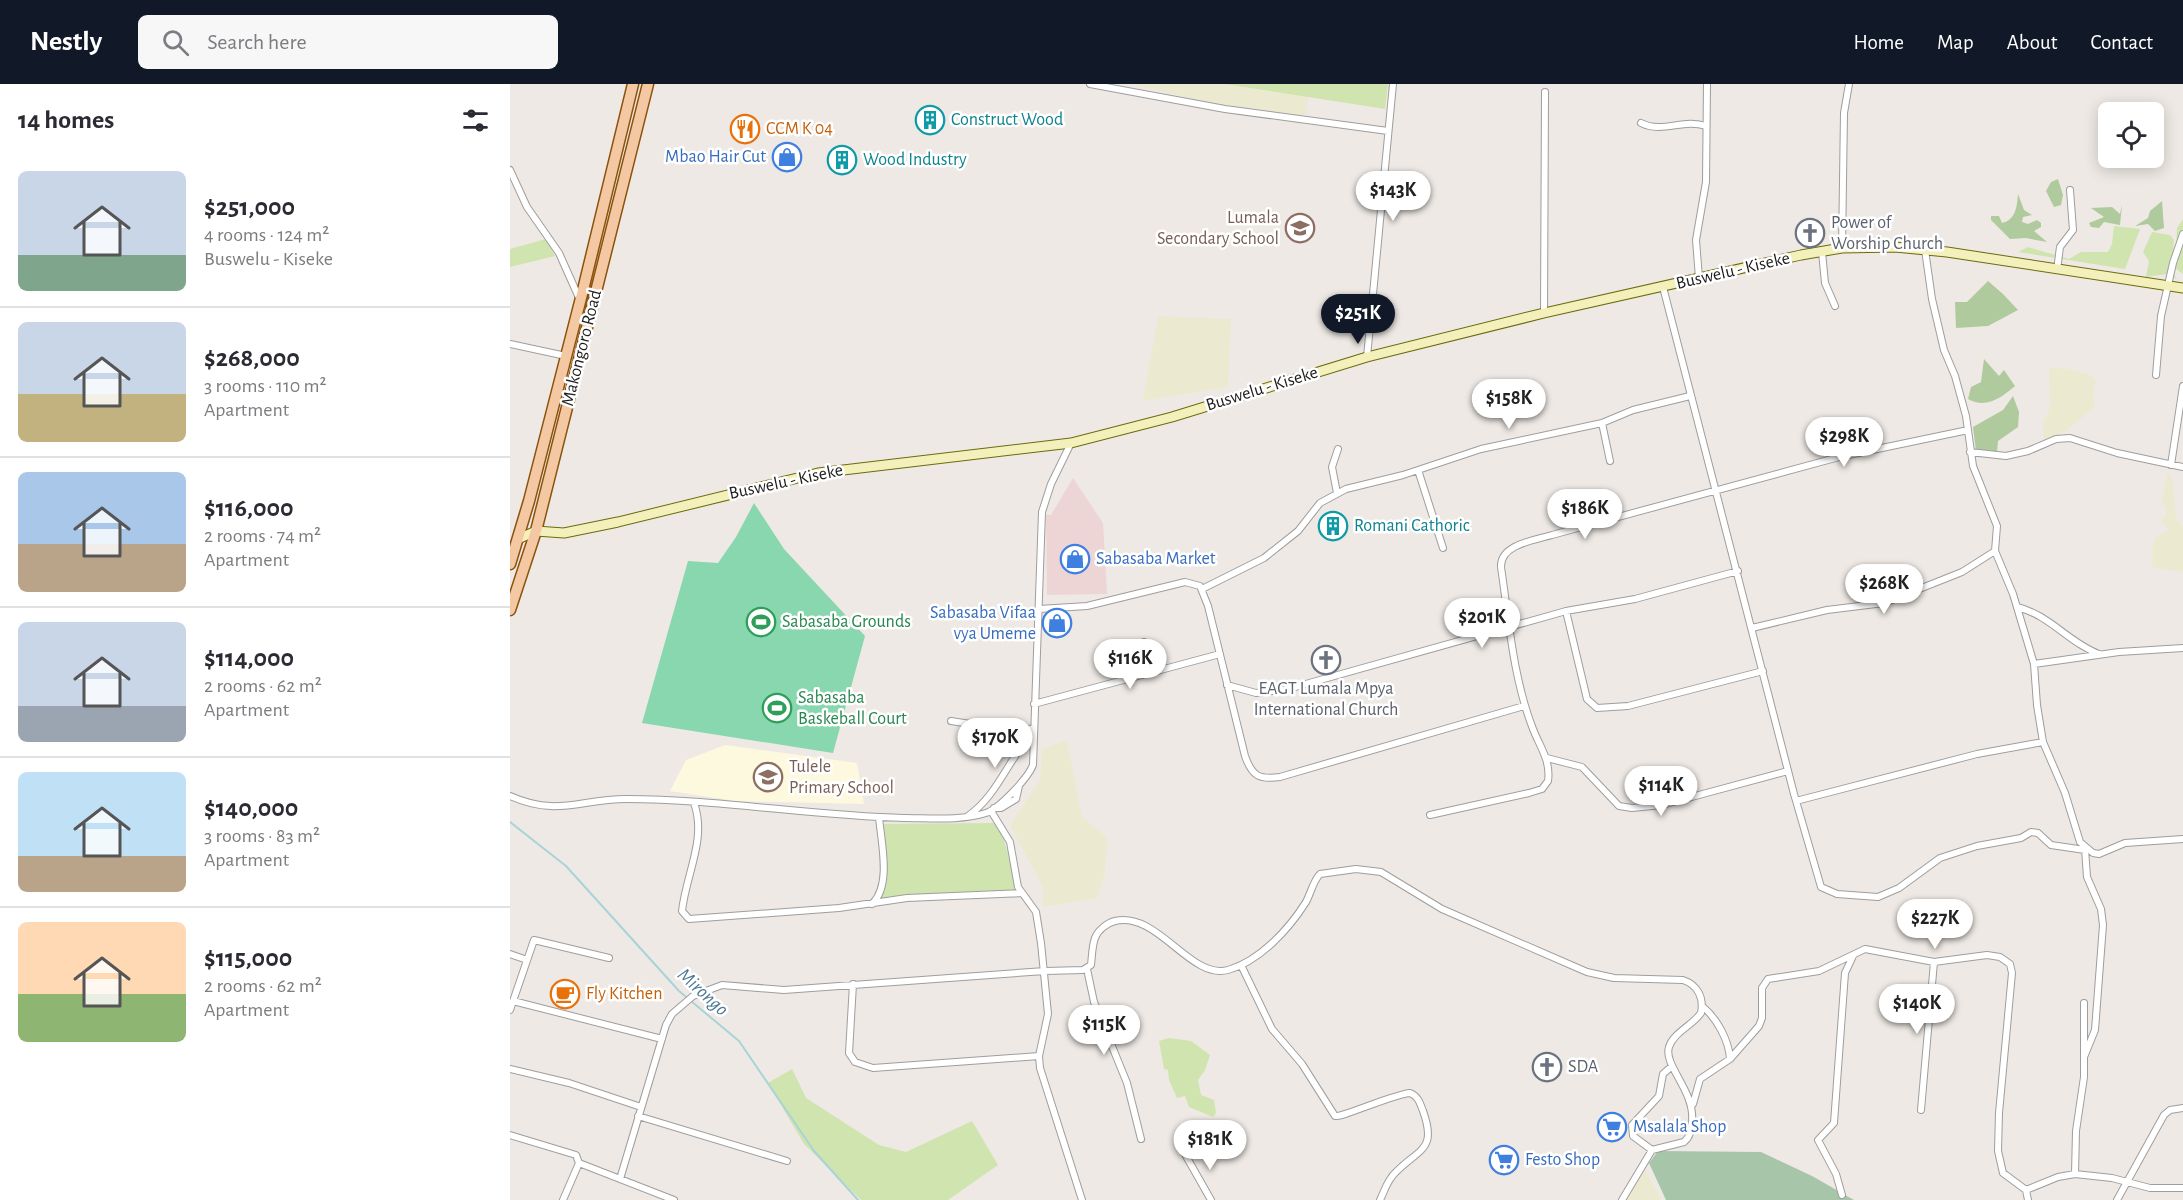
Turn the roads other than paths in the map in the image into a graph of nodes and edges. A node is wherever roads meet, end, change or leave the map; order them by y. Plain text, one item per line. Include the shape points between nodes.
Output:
1 (633, 84) edge
2 (648, 84) edge
3 (1090, 84) edge
4 (1393, 84) edge
5 (1707, 84) edge
6 (1849, 84) edge
7 (1545, 92) dead end
8 (1641, 123) dead end
9 (1706, 126) junction
10 (1388, 131) junction
11 (510, 170) edge
12 (2070, 190) dead end
13 (2183, 234) edge
14 (1842, 249) junction
15 (1925, 250) junction
16 (1822, 252) junction
17 (2057, 270) junction
18 (1699, 278) junction
19 (1663, 287) junction
20 (2167, 287) junction
21 (2183, 288) edge
22 (580, 300) junction
23 (1835, 306) dead end
24 (1544, 312) junction
25 (510, 344) edge
26 (566, 356) junction
27 (1367, 357) junction
28 (2156, 375) dead end
29 (2183, 386) edge
30 (1690, 396) junction
31 (1602, 423) junction
32 (1968, 430) junction
33 (1071, 443) junction
34 (1338, 449) dead end
35 (1970, 452) junction
36 (1610, 461) dead end
37 (2171, 465) junction
38 (2183, 467) edge
39 (1418, 470) junction
40 (1718, 492) junction
41 (1337, 493) junction
42 (536, 531) junction
43 (518, 539) junction
44 (1443, 548) dead end
45 (1995, 551) junction
46 (510, 564) edge
47 (1738, 571) junction
48 (1202, 589) junction
49 (2017, 607) junction
50 (1039, 609) junction
51 (510, 610) edge
52 (1566, 611) junction
53 (1511, 628) junction
54 (1752, 628) junction
55 (1144, 642) dead end
56 (2183, 648) edge
57 (1220, 654) junction
58 (2100, 654) junction
59 (2034, 664) junction
60 (1763, 671) junction
61 (1150, 672) junction
62 (1227, 685) junction
63 (1034, 704) junction
64 (1524, 706) junction
65 (951, 721) dead end
66 (1033, 731) junction
67 (2043, 742) junction
68 (1547, 758) junction
69 (1788, 771) junction
70 (510, 796) edge
71 (1796, 801) junction
72 (694, 802) junction
73 (993, 810) junction
74 (1430, 815) dead end
75 (967, 817) junction
76 (879, 818) junction
77 (2183, 839) edge
78 (2085, 849) junction
79 (1021, 893) junction
80 (872, 904) junction
81 (510, 954) edge
82 (1855, 954) junction
83 (609, 958) dead end
84 (526, 960) junction
85 (1934, 962) junction
86 (1241, 966) junction
87 (1087, 969) junction
88 (1046, 970) junction
89 (853, 984) junction
90 (513, 1001) junction
91 (2084, 1004) dead end
92 (1702, 1006) junction
93 (510, 1010) edge
94 (662, 1039) junction
95 (1039, 1056) junction
96 (2084, 1057) junction
97 (1730, 1059) junction
98 (1672, 1066) junction
99 (510, 1069) edge
100 (1693, 1104) junction
101 (641, 1107) junction
102 (2183, 1108) edge
103 (1921, 1110) dead end
104 (638, 1116) junction
105 (510, 1135) edge
106 (1140, 1139) dead end
107 (1652, 1150) junction
108 (1186, 1156) dead end
109 (786, 1161) dead end
110 (579, 1163) junction
111 (2075, 1174) junction
112 (620, 1179) junction
113 (2128, 1181) junction
114 (2183, 1188) edge
115 (2026, 1190) junction
116 (1842, 1195) dead end
117 (563, 1200) edge
118 (674, 1200) edge
119 (1080, 1200) edge
120 (1210, 1200) edge
121 (1380, 1200) edge
122 (1622, 1200) edge
123 (2028, 1200) edge
124 (2117, 1200) edge

1 - 22 main road, Makongoro Road
2 - 42 main road, Makongoro Road
3 - 10 street via 1225,109
4 - 10 street
5 - 9 street
6 - 14 street via 1844,113
7 - 24 street
8 - 9 street via 1661,129
9 - 18 street via 1706,182 1696,240
10 - 27 street
11 - 22 street via 527,207 559,253
12 - 17 street via 2073,230 2060,247
13 - 20 street
14 - 15 main road, Buswelu - Kiseke via 1881,246
14 - 16 main road, Buswelu - Kiseke
15 - 17 main road, Buswelu - Kiseke
15 - 32 street via 1944,350 1959,386
16 - 18 main road, Buswelu - Kiseke
16 - 23 street via 1826,283
17 - 20 main road, Buswelu - Kiseke
18 - 19 main road, Buswelu - Kiseke
19 - 24 main road, Buswelu - Kiseke
19 - 30 street
20 - 21 main road, Buswelu - Kiseke
20 - 28 street
22 - 26 main road, Makongoro Road
24 - 27 main road, Buswelu - Kiseke
25 - 26 street
26 - 43 main road, Makongoro Road
27 - 33 main road, Buswelu - Kiseke via 1172,417
29 - 37 street
30 - 31 street via 1633,410
30 - 40 street
31 - 36 street
31 - 39 street via 1481,449
32 - 35 street
32 - 40 street via 1839,457
33 - 42 main road, Buswelu - Kiseke via 818,473 600,526 555,533
33 - 50 street via 1042,512
34 - 41 street via 1332,467
35 - 37 street via 2006,456 2070,438
35 - 45 street via 1997,526
37 - 38 street
39 - 41 street
39 - 44 street
40 - 47 street
40 - 53 street via 1510,550 1500,561
41 - 48 street via 1320,503 1298,531 1264,558
42 - 43 main road, Buswelu - Kiseke
42 - 51 main road, Makongoro Road
43 - 46 main road, Makongoro Road
45 - 49 street
45 - 54 street via 1962,572 1884,603 1827,610
47 - 52 street via 1644,597
47 - 54 street
48 - 50 street via 1188,582 1087,606
48 - 57 street
49 - 58 street via 2041,616 2083,647
49 - 59 street
50 - 63 street
52 - 53 street
52 - 60 street via 1587,699 1597,708 1628,706
53 - 62 street via 1269,693
53 - 64 street
54 - 60 street
55 - 61 street
56 - 58 street
57 - 61 street
57 - 62 street
58 - 59 street
59 - 67 street
60 - 69 street
61 - 63 street
62 - 64 street via 1245,756 1251,772 1260,778 1280,777
63 - 66 street
64 - 68 street
65 - 66 street
66 - 73 street via 1030,772
66 - 75 street via 987,799
67 - 71 street via 1977,754
67 - 78 street
68 - 69 street via 1582,767 1619,806 1632,808 1662,805
68 - 74 street via 1548,782 1542,789
69 - 71 street
70 - 72 street via 547,808 627,799
71 - 78 street via 1818,880 1827,891 1837,894 1888,895 1940,858 2022,838 2031,831 2038,832 2051,845
72 - 76 street
72 - 80 street via 698,841 683,904 684,916 707,919
73 - 75 street
73 - 79 street via 1010,842
75 - 76 street
76 - 80 street via 882,885
77 - 78 street via 2125,843 2099,854
78 - 96 street via 2087,877 2101,909 2103,925 2095,1030
79 - 80 street via 907,898
79 - 88 street via 1036,912
81 - 84 street
82 - 85 street via 1872,949
82 - 97 street via 1819,971 1768,979 1762,988 1759,1026
82 - 116 street via 1845,973 1834,1123 1818,1140
83 - 84 street via 536,940
84 - 90 street
85 - 103 street
85 - 115 street via 1987,955 2010,964 2012,984 1998,1151 2003,1173
86 - 87 street via 1223,971 1209,968 1151,929 1123,919 1101,929
86 - 92 street via 1267,948 1291,923 1320,874 1363,869 1381,873 1442,909 1587,972 1614,978 1692,983
86 - 121 street via 1268,1023 1302,1064 1335,1116 1343,1117 1365,1105 1401,1094 1410,1093 1418,1100 1428,1141 1390,1178
87 - 88 street
87 - 106 street via 1094,1002 1127,1083
88 - 89 street
88 - 95 street via 1048,1014
89 - 94 street via 772,991 722,985 685,1002 672,1014
89 - 95 street via 849,1053 855,1062 873,1068
90 - 93 street
90 - 94 street
91 - 96 street
92 - 97 street via 1715,1020
92 - 98 street via 1698,1018 1669,1047
94 - 101 street
95 - 119 street
96 - 111 street
97 - 100 street via 1700,1079
98 - 100 street
98 - 107 street via 1663,1074 1659,1096 1632,1125 1633,1136
99 - 101 street
100 - 107 street via 1688,1138
101 - 104 street
102 - 113 street via 2164,1115
104 - 109 street
104 - 112 street
105 - 110 street via 571,1152
107 - 122 street
108 - 120 street
110 - 112 street
110 - 117 street
111 - 113 street
111 - 115 street
112 - 118 street
113 - 114 street via 2150,1188
113 - 124 street
115 - 123 street

